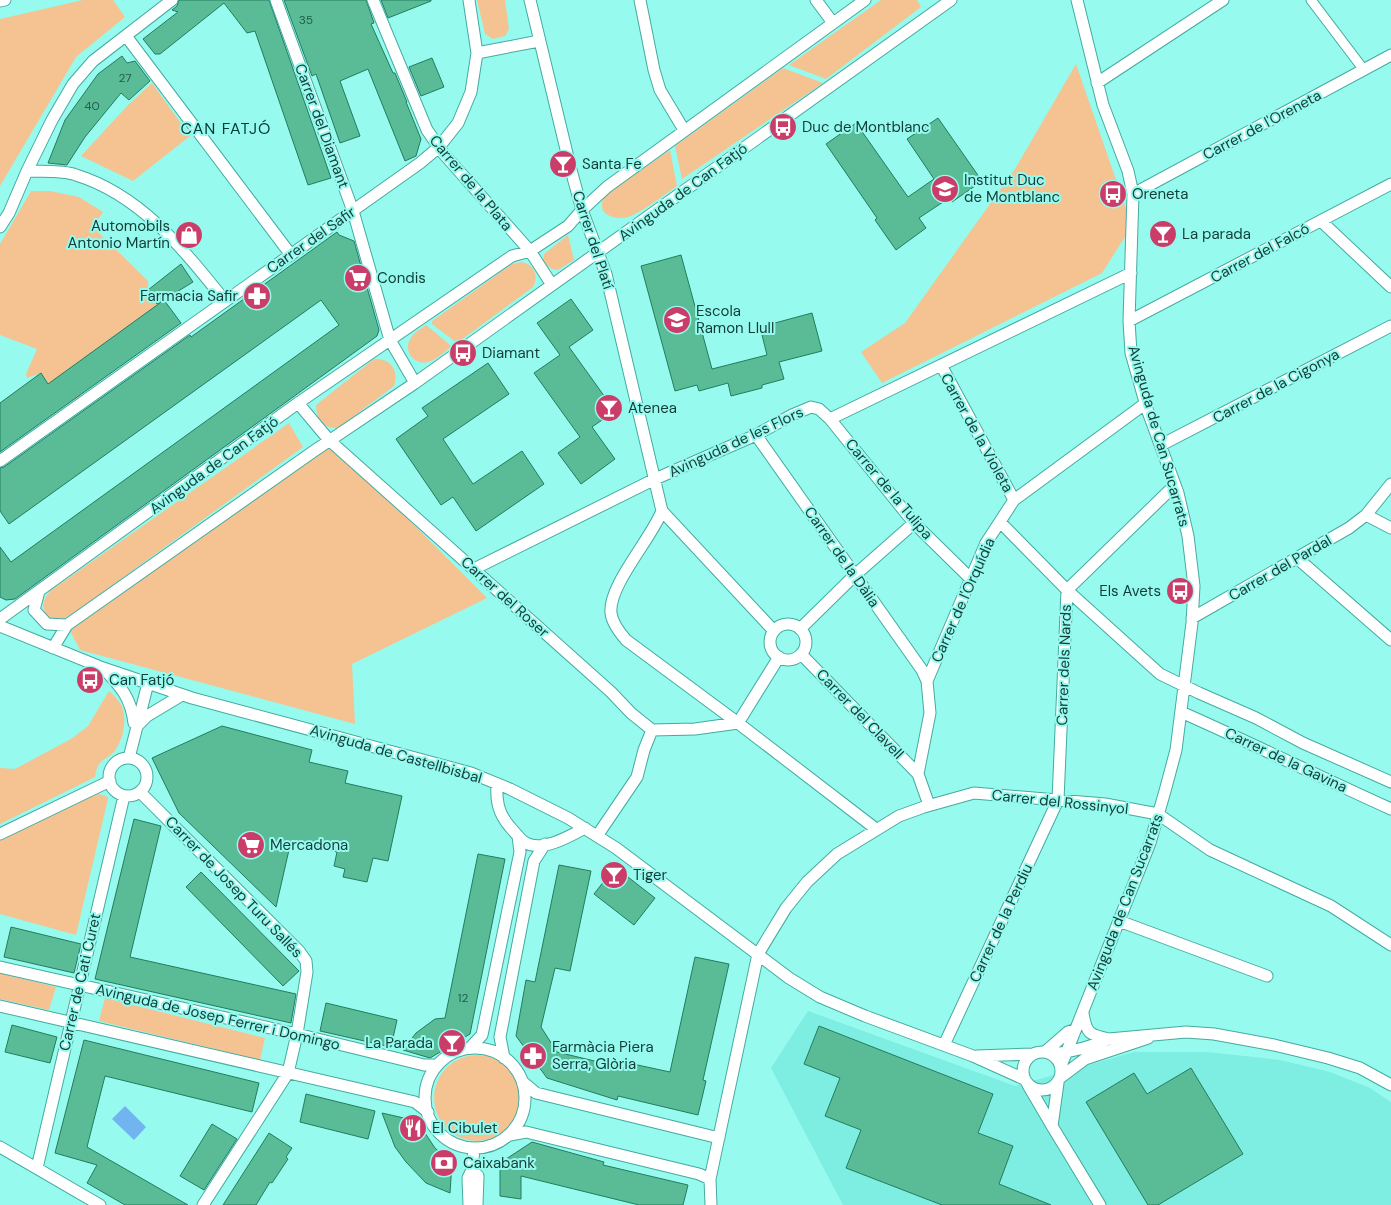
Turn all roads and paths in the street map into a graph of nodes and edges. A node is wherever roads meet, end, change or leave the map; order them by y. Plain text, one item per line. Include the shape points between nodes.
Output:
1 (5, 0) edge
2 (172, 0) edge
3 (276, 0) edge
4 (373, 0) edge
5 (469, 0) edge
6 (530, 0) edge
7 (640, 0) edge
8 (816, 0) edge
9 (865, 0) edge
10 (1077, 0) edge
11 (1223, 0) edge
12 (1311, 0) edge
13 (0, 1) edge
14 (944, 2) edge
15 (833, 23) junction
16 (126, 36) junction
17 (539, 40) junction
18 (477, 53) junction
19 (1391, 55) edge
20 (1364, 70) junction
21 (1097, 82) junction
22 (684, 130) junction
23 (439, 147) junction
24 (27, 171) junction
25 (1391, 184) edge
26 (1133, 194) junction
27 (582, 210) junction
28 (353, 211) junction
29 (1321, 221) junction
30 (0, 227) edge
31 (530, 252) junction
32 (598, 253) junction
33 (291, 255) junction
34 (1132, 273) junction
35 (552, 285) junction
36 (1391, 287) edge
37 (225, 301) junction
38 (1129, 321) junction
39 (1391, 326) edge
40 (390, 340) junction
41 (940, 365) junction
42 (415, 383) junction
43 (298, 403) junction
44 (1146, 403) junction
45 (830, 419) junction
46 (756, 435) junction
47 (330, 440) junction
48 (1161, 445) junction
49 (0, 461) edge
50 (655, 479) junction
51 (1391, 484) edge
52 (1175, 485) junction
53 (1014, 500) junction
54 (662, 511) junction
55 (1366, 515) junction
56 (1000, 522) junction
57 (914, 523) junction
58 (1391, 528) edge
59 (1297, 558) junction
60 (474, 569) junction
61 (855, 575) junction
62 (971, 578) junction
63 (1067, 590) junction
64 (39, 591) junction
65 (1192, 618) junction
66 (0, 619) edge
67 (66, 625) junction
68 (0, 626) edge
69 (800, 629) junction
70 (774, 631) junction
71 (1391, 640) edge
72 (52, 648) junction
73 (801, 654) junction
74 (779, 657) junction
75 (102, 668) junction
76 (927, 680) junction
77 (148, 683) junction
78 (1184, 685) junction
79 (182, 694) junction
80 (1181, 712) junction
81 (738, 722) junction
82 (135, 730) junction
83 (652, 730) junction
84 (128, 758) junction
85 (918, 774) junction
86 (110, 782) junction
87 (1391, 782) edge
88 (497, 784) junction
89 (140, 792) junction
90 (124, 796) junction
91 (1058, 800) junction
92 (929, 805) junction
93 (1391, 809) edge
94 (1158, 814) junction
95 (585, 828) junction
96 (876, 829) junction
97 (0, 834) edge
98 (518, 836) junction
99 (597, 836) junction
100 (545, 844) junction
101 (1119, 921) junction
102 (1391, 945) edge
103 (758, 954) junction
104 (0, 967) edge
105 (1267, 976) dead end
106 (80, 985) junction
107 (0, 1006) edge
108 (1083, 1014) junction
109 (71, 1023) junction
110 (1074, 1030) junction
111 (1156, 1033) junction
112 (297, 1034) junction
113 (1109, 1039) junction
114 (944, 1045) junction
115 (470, 1048) junction
116 (1067, 1052) junction
117 (1043, 1053) junction
118 (973, 1056) junction
119 (504, 1058) junction
120 (437, 1066) junction
121 (288, 1073) junction
122 (1060, 1075) junction
123 (1026, 1082) junction
124 (524, 1083) junction
125 (1391, 1085) edge
126 (428, 1112) junction
127 (1052, 1126) junction
128 (510, 1135) junction
129 (719, 1138) junction
130 (0, 1146) edge
131 (474, 1149) junction
132 (37, 1168) junction
133 (472, 1170) junction
134 (710, 1179) junction
135 (100, 1205) edge
136 (203, 1205) edge
137 (469, 1205) edge
138 (477, 1205) edge
139 (711, 1205) edge
140 (1100, 1205) edge

1 - 13 street
2 - 16 street
3 - 28 street, Carrer del Diamant
4 - 23 street, Carrer de la Plata via 427,130
5 - 18 street, Carrer del Safir
6 - 17 street, Carrer del Platí
7 - 22 street via 660,90
8 - 15 street
9 - 15 street, Avinguda de Can Fatjó
10 - 21 street, Avinguda de Can Sucarrats
11 - 21 street
12 - 20 street
14 - 32 street, Avinguda de Can Fatjó
15 - 22 street, Avinguda de Can Fatjó
16 - 24 street via 93,61 73,84
16 - 33 street
17 - 18 street
17 - 27 street, Carrer del Platí
18 - 23 street, Carrer del Safir via 471,92 458,123
19 - 20 street, Carrer de l'Oreneta
20 - 26 street, Carrer de l'Oreneta
21 - 26 street, Avinguda de Can Sucarrats
22 - 27 street, Avinguda de Can Fatjó
23 - 28 street, Carrer del Safir
23 - 31 street, Carrer de la Plata
24 - 30 street
24 - 37 street via 74,174 133,203 184,250
25 - 29 street, Carrer del Falcó
26 - 34 street, Avinguda de Can Sucarrats
27 - 31 street, Avinguda de Can Fatjó via 568,226
27 - 32 street, Carrer del Platí
28 - 33 street, Carrer del Safir
28 - 40 street, Carrer del Diamant
29 - 36 street
29 - 38 street, Carrer del Falcó
31 - 35 street, Carrer de la Plata
31 - 40 street, Avinguda de Can Fatjó via 512,256
32 - 35 street, Avinguda de Can Fatjó
32 - 50 street, Carrer del Platí via 606,274
33 - 37 street, Carrer del Safir
34 - 38 street, Avinguda de Can Sucarrats
34 - 41 street
35 - 42 street, Avinguda de Can Fatjó
37 - 49 street, Carrer del Safir
38 - 44 street, Avinguda de Can Sucarrats via 1131,353
39 - 48 street, Carrer de la Cigonya
40 - 42 street
40 - 43 street, Avinguda de Can Fatjó
41 - 45 street
41 - 53 street, Carrer de la Violeta
42 - 47 street, Avinguda de Can Fatjó
43 - 47 street, Carrer del Roser
43 - 64 street, Avinguda de Can Fatjó
44 - 48 street, Avinguda de Can Sucarrats
44 - 53 street, Carrer de l'Orquídia
45 - 46 street, Avinguda de les Flors via 819,409 811,407
45 - 57 street, Carrer de la Tulipa
46 - 50 street, Avinguda de les Flors
46 - 61 street, Carrer de la Dàlia
47 - 60 street, Carrer del Roser
47 - 67 street, Avinguda de Can Fatjó
48 - 52 street, Avinguda de Can Sucarrats
50 - 54 street, Carrer del Platí
50 - 60 street, Avinguda de les Flors
51 - 55 street, Carrer del Pardal
52 - 63 street, Carrer dels Nards
52 - 65 street, Avinguda de Can Sucarrats via 1188,536 1194,586
53 - 56 street, Carrer de l'Orquídia
54 - 70 street
54 - 81 street via 612,598 611,614 626,640
55 - 58 street
55 - 59 street, Carrer del Pardal
56 - 62 street, Carrer de l'Orquídia via 986,543
56 - 63 street
57 - 61 street
57 - 62 street, Carrer de la Tulipa
59 - 65 street, Carrer del Pardal
59 - 71 street
60 - 83 street, Carrer del Roser
61 - 69 street
61 - 76 street, Carrer de la Dàlia
62 - 76 street, Carrer de l'Orquídia
63 - 78 street via 1150,667
63 - 91 street, Carrer dels Nards
64 - 66 street, Avinguda de Can Fatjó
64 - 67 street via 34,610 47,624
65 - 78 street, Avinguda de Can Sucarrats
67 - 72 street, Avinguda de Can Fatjó
68 - 72 street, Avinguda de Castellbisbal
69 - 70 street via 788,624
69 - 73 street via 805,639
70 - 74 street via 770,646
72 - 75 street, Avinguda de Castellbisbal
73 - 74 street via 791,660
73 - 85 street, Carrer del Clavell
74 - 81 street
75 - 77 street, Avinguda de Castellbisbal
75 - 82 street via 128,698
76 - 85 street, Carrer de l'Orquídia via 930,713
77 - 79 street, Avinguda de Castellbisbal
77 - 82 street
78 - 80 street, Avinguda de Can Sucarrats
78 - 87 street, Carrer de la Gavina
79 - 82 street via 147,716
79 - 88 street, Avinguda de Castellbisbal via 471,773
80 - 93 street, Carrer de la Gavina
80 - 94 street, Avinguda de Can Sucarrats via 1176,750
81 - 83 street via 695,729
81 - 96 street
82 - 84 street
83 - 99 street via 637,777
84 - 86 street via 113,765
84 - 89 street via 139,762 146,771 146,782
85 - 92 street
86 - 90 street via 115,791
86 - 97 street
88 - 95 street, Avinguda de Castellbisbal
88 - 98 street via 496,802 503,819
89 - 90 street
89 - 112 street, Carrer de Josep Turu Sallés via 306,961
90 - 106 street, Carrer de Cati Curet
91 - 92 street, Carrer del Rossinyol via 974,793
91 - 94 street, Carrer del Rossinyol via 1106,804
91 - 114 street, Carrer de la Perdiu
92 - 96 street, Carrer del Rossinyol
94 - 101 street, Avinguda de Can Sucarrats
94 - 102 street, Carrer del Rossinyol via 1210,850 1331,906
95 - 99 street, Avinguda de Castellbisbal
95 - 100 street via 557,842
96 - 103 street, Carrer del Rossinyol via 837,854 807,882 786,908
98 - 100 street via 527,844
98 - 115 street via 520,852 482,1035
99 - 103 street, Avinguda de Castellbisbal
100 - 119 street via 534,861 500,1037
101 - 105 street
101 - 108 street, Avinguda de Can Sucarrats
103 - 114 street, Avinguda de Castellbisbal via 820,997
103 - 129 street, Carrer del Rossinyol
104 - 106 street, Avinguda de Josep Ferrer i Domingo
106 - 109 street, Carrer de Cati Curet
106 - 112 street, Avinguda de Josep Ferrer i Domingo
107 - 109 street
108 - 110 street, Avinguda de Can Sucarrats
108 - 113 street via 1085,1028 1092,1035
109 - 121 street
109 - 132 street, Carrer de Cati Curet
110 - 116 street, Avinguda de Can Sucarrats
110 - 117 street, Avinguda de Can Sucarrats
111 - 113 street, Avinguda de Castellbisbal
111 - 122 street, Avinguda de Castellbisbal via 1143,1041 1085,1059
111 - 125 street, Avinguda de Castellbisbal via 1214,1034 1274,1045 1360,1068
112 - 120 street, Avinguda de Josep Ferrer i Domingo
112 - 121 street, Carrer de Josep Turu Sallés
113 - 116 street, Avinguda de Castellbisbal
114 - 118 street, Avinguda de Castellbisbal
115 - 119 street via 488,1050
115 - 120 street via 446,1058
116 - 117 street, Avinguda de Castellbisbal
116 - 122 street, Avinguda de Can Sucarrats
117 - 118 street, Avinguda de Castellbisbal
117 - 122 street via 1058,1060
117 - 123 street via 1024,1063
118 - 123 street, Avinguda de Castellbisbal
119 - 124 street
120 - 126 street via 428,1079 425,1103
121 - 126 street via 415,1102
121 - 136 street, Carrer de Josep Turu Sallés
122 - 123 street via 1050,1089 1040,1091
122 - 127 street, Avinguda de Can Sucarrats
123 - 127 street
124 - 128 street via 525,1112
124 - 129 street via 536,1093
126 - 131 street via 434,1128 447,1141
127 - 140 street
128 - 131 street via 499,1144
128 - 134 street via 526,1132
129 - 134 street, Carrer del Rossinyol
130 - 132 street
131 - 133 street
132 - 135 street
133 - 137 street via 468,1178
133 - 138 street via 478,1176
134 - 139 street, Carrer del Rossinyol

